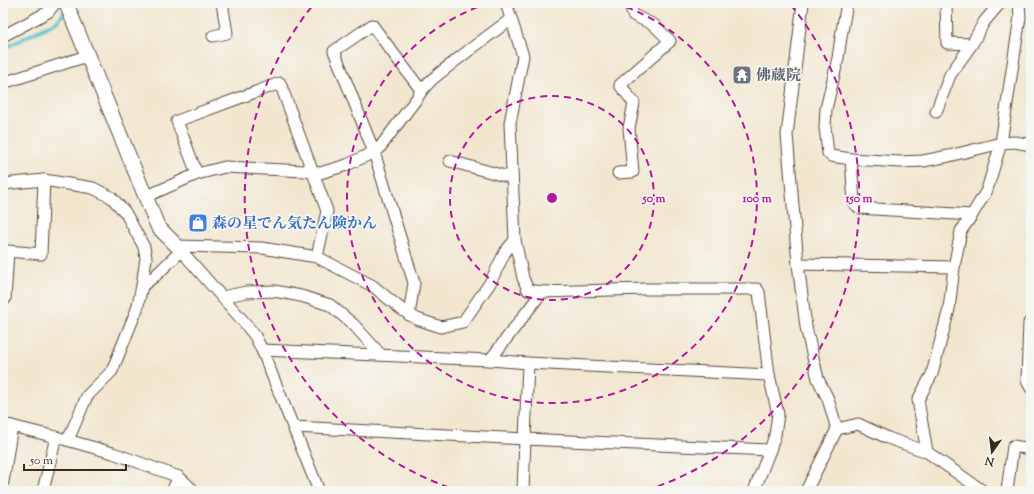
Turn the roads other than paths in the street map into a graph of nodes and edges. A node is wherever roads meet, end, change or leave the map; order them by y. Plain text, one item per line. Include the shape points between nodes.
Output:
1 (54, 3) edge
2 (66, 3) edge
3 (222, 3) edge
4 (506, 3) edge
5 (630, 3) edge
6 (802, 3) edge
7 (847, 3) edge
8 (946, 3) edge
9 (1000, 3) edge
10 (1019, 3) edge
11 (511, 19) junction
12 (3, 36) edge
13 (213, 36) dead end
14 (972, 44) junction
15 (87, 56) junction
16 (3, 82) edge
17 (421, 90) junction
18 (936, 112) dead end
19 (1001, 143) junction
20 (1031, 145) edge
21 (374, 152) junction
22 (851, 159) junction
23 (450, 161) dead end
24 (312, 172) junction
25 (618, 173) dead end
26 (197, 174) junction
27 (512, 178) junction
28 (44, 180) junction
29 (3, 184) edge
30 (146, 197) junction
31 (972, 215) junction
32 (515, 240) junction
33 (179, 249) junction
34 (317, 257) junction
35 (798, 264) junction
36 (954, 267) junction
37 (142, 286) junction
38 (542, 292) junction
39 (222, 297) junction
40 (3, 299) edge
41 (409, 314) junction
42 (1031, 322) edge
43 (262, 350) junction
44 (381, 356) junction
45 (490, 360) junction
46 (528, 364) junction
47 (769, 375) junction
48 (1031, 388) edge
49 (8, 425) edge
50 (294, 427) junction
51 (837, 428) junction
52 (56, 437) junction
53 (525, 439) junction
54 (68, 440) junction
55 (1031, 449) edge
56 (770, 450) junction
57 (927, 452) junction
58 (179, 477) junction
59 (3, 482) edge
60 (43, 491) edge
61 (172, 491) edge
62 (194, 491) edge
63 (319, 491) edge
64 (523, 491) edge
65 (754, 491) edge
66 (806, 491) edge
67 (983, 491) edge
68 (1007, 491) edge

1 - 12 street via 48,12
2 - 15 street
3 - 13 street via 227,33
4 - 11 street
5 - 25 street via 633,15 654,26 670,41 620,85 634,103 629,128 633,172
6 - 35 street via 787,135
7 - 22 street via 826,109 825,127 828,153 831,156
8 - 14 street via 947,43
9 - 14 street via 984,22
10 - 19 street via 1020,17
11 - 17 street
11 - 27 street via 523,56 510,123
14 - 18 street via 950,75
15 - 16 street
15 - 30 street
17 - 21 street
17 - 21 street via 372,25 334,51
19 - 20 street
19 - 22 street via 923,160 900,162
19 - 31 street via 987,190
21 - 24 street via 348,165 320,173
21 - 41 street via 414,283
22 - 31 street via 854,203 859,208
23 - 27 street
24 - 26 street via 225,167
24 - 26 street via 280,83 177,121
24 - 34 street via 327,211
26 - 30 street
27 - 32 street
28 - 29 street
28 - 37 street via 93,188 116,202 125,212 144,247 146,258
28 - 40 street via 40,254 8,251
30 - 33 street via 158,227
31 - 36 street via 961,231
32 - 38 street via 528,290
32 - 41 street via 505,252 490,283 463,322 441,328
33 - 34 street via 262,248
33 - 37 street via 155,276
33 - 39 street
34 - 41 street via 373,286
35 - 36 street
35 - 51 street via 806,327 818,379 828,398
36 - 57 street via 950,309 932,374 918,400
37 - 54 street via 137,309 112,370 87,396
38 - 45 street
38 - 47 street via 756,289 759,292
39 - 43 street via 244,322
39 - 44 street via 246,292 274,291 330,305 354,324
42 - 48 street via 1027,381
43 - 44 street
43 - 50 street
44 - 45 street
45 - 46 street
46 - 47 street
46 - 53 street
47 - 56 street via 778,414
49 - 52 street
49 - 59 street
50 - 53 street
50 - 63 street
51 - 57 street via 858,424
51 - 66 street
52 - 54 street
52 - 60 street
53 - 56 street
53 - 64 street
54 - 58 street
55 - 68 street via 1013,446
56 - 65 street
57 - 67 street
58 - 61 street
58 - 62 street

